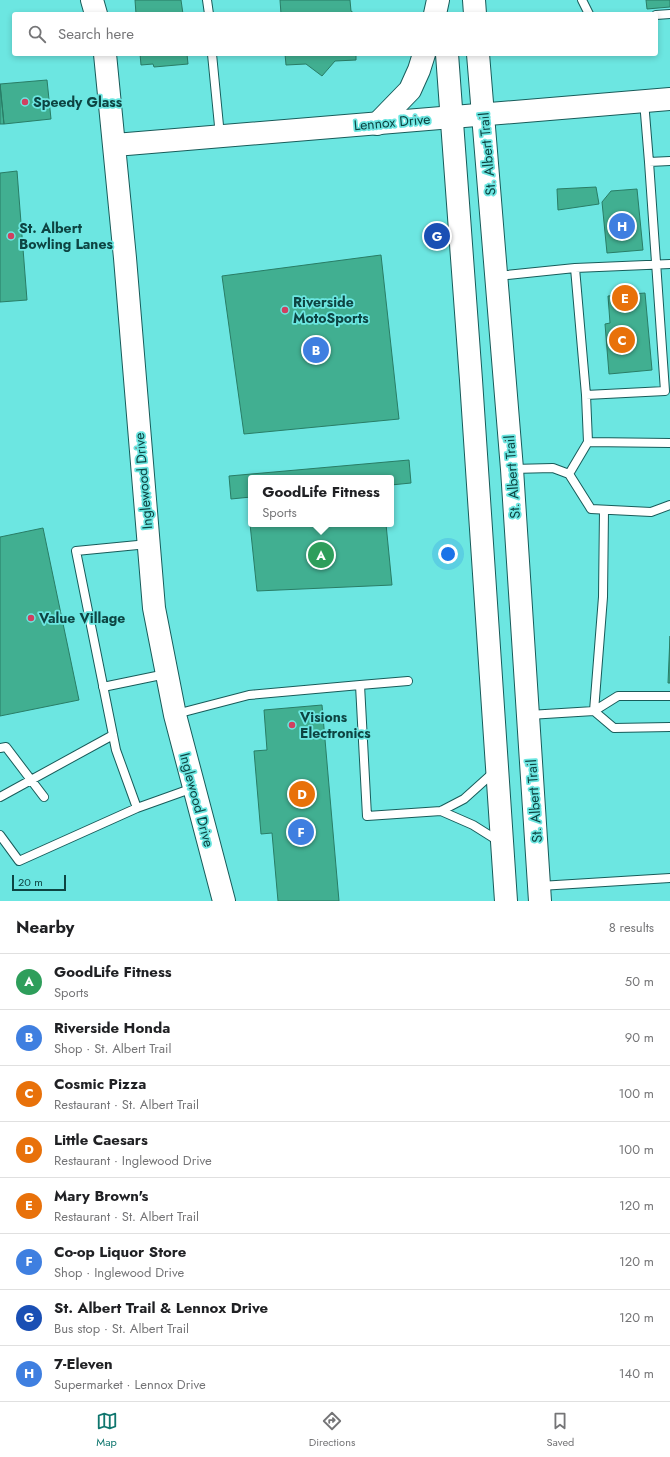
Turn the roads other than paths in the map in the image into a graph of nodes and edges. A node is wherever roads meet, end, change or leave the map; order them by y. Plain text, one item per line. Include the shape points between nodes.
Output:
1 (92, 0) edge
2 (207, 0) edge
3 (438, 0) edge
4 (442, 0) edge
5 (474, 0) edge
6 (582, 0) edge
7 (95, 12) edge
8 (209, 12) edge
9 (435, 12) edge
10 (443, 12) edge
11 (475, 12) edge
12 (588, 12) edge
13 (670, 14) edge
14 (658, 15) edge
15 (105, 56) edge
16 (212, 56) edge
17 (423, 56) edge
18 (447, 56) edge
19 (478, 56) edge
20 (670, 99) edge
21 (644, 101) junction
22 (484, 115) junction
23 (452, 117) junction
24 (377, 124) junction
25 (220, 136) junction
26 (115, 145) junction
27 (670, 161) edge
28 (649, 162) junction
29 (656, 264) junction
30 (670, 264) edge
31 (575, 268) junction
32 (497, 276) junction
33 (668, 391) edge
34 (586, 395) junction
35 (588, 442) junction
36 (670, 443) edge
37 (512, 469) junction
38 (569, 474) junction
39 (670, 505) edge
40 (604, 510) junction
41 (148, 544) junction
42 (166, 674) junction
43 (408, 682) dead end
44 (360, 685) junction
45 (103, 687) junction
46 (670, 696) edge
47 (594, 711) junction
48 (175, 715) junction
49 (528, 715) junction
50 (670, 728) edge
51 (113, 735) junction
52 (0, 748) edge
53 (498, 769) junction
54 (30, 780) junction
55 (194, 787) junction
56 (0, 797) edge
57 (44, 798) dead end
58 (137, 808) junction
59 (441, 811) junction
60 (0, 835) edge
61 (502, 844) junction
62 (670, 878) edge
63 (540, 894) edge
64 (224, 901) edge
65 (506, 901) edge

1 - 7 main road
2 - 8 lane
3 - 9 main road
4 - 10 main road
5 - 11 main road
6 - 12 lane
13 - 14 lane
15 - 26 main road, Inglewood Drive
16 - 25 lane
17 - 24 main road via 410,90
18 - 23 main road
19 - 22 main road, St. Albert Trail
20 - 21 main road, Lennox Drive
21 - 22 main road, Lennox Drive
21 - 28 lane
22 - 23 main road, Lennox Drive
22 - 32 main road, St. Albert Trail
23 - 24 main road, Lennox Drive
23 - 53 main road
24 - 25 main road, Lennox Drive
25 - 26 main road, Lennox Drive
26 - 41 main road, Inglewood Drive
27 - 28 lane
28 - 29 lane
29 - 30 lane
29 - 31 lane
29 - 33 lane
31 - 32 lane
31 - 34 lane
32 - 37 main road, St. Albert Trail
33 - 34 lane
34 - 35 lane
35 - 36 lane
35 - 38 lane
37 - 38 lane via 553,468
37 - 49 main road, St. Albert Trail
38 - 40 lane via 591,509
39 - 40 lane via 651,512
40 - 47 lane via 602,597
41 - 42 main road, Inglewood Drive via 154,608
41 - 45 lane via 76,552
42 - 45 lane
42 - 48 main road, Inglewood Drive
43 - 44 lane
44 - 48 lane via 249,695
44 - 59 lane via 367,816
45 - 51 lane
46 - 47 lane via 618,696
47 - 49 lane
47 - 50 lane via 614,728
48 - 55 main road, Inglewood Drive
49 - 63 main road, St. Albert Trail
51 - 54 lane
51 - 58 lane
52 - 54 lane via 6,747
53 - 59 lane via 469,795
53 - 61 main road
54 - 56 lane
54 - 57 lane
55 - 58 lane
55 - 64 main road, Inglewood Drive
58 - 60 lane via 19,861
59 - 61 lane via 473,825
61 - 65 main road
62 - 63 lane

